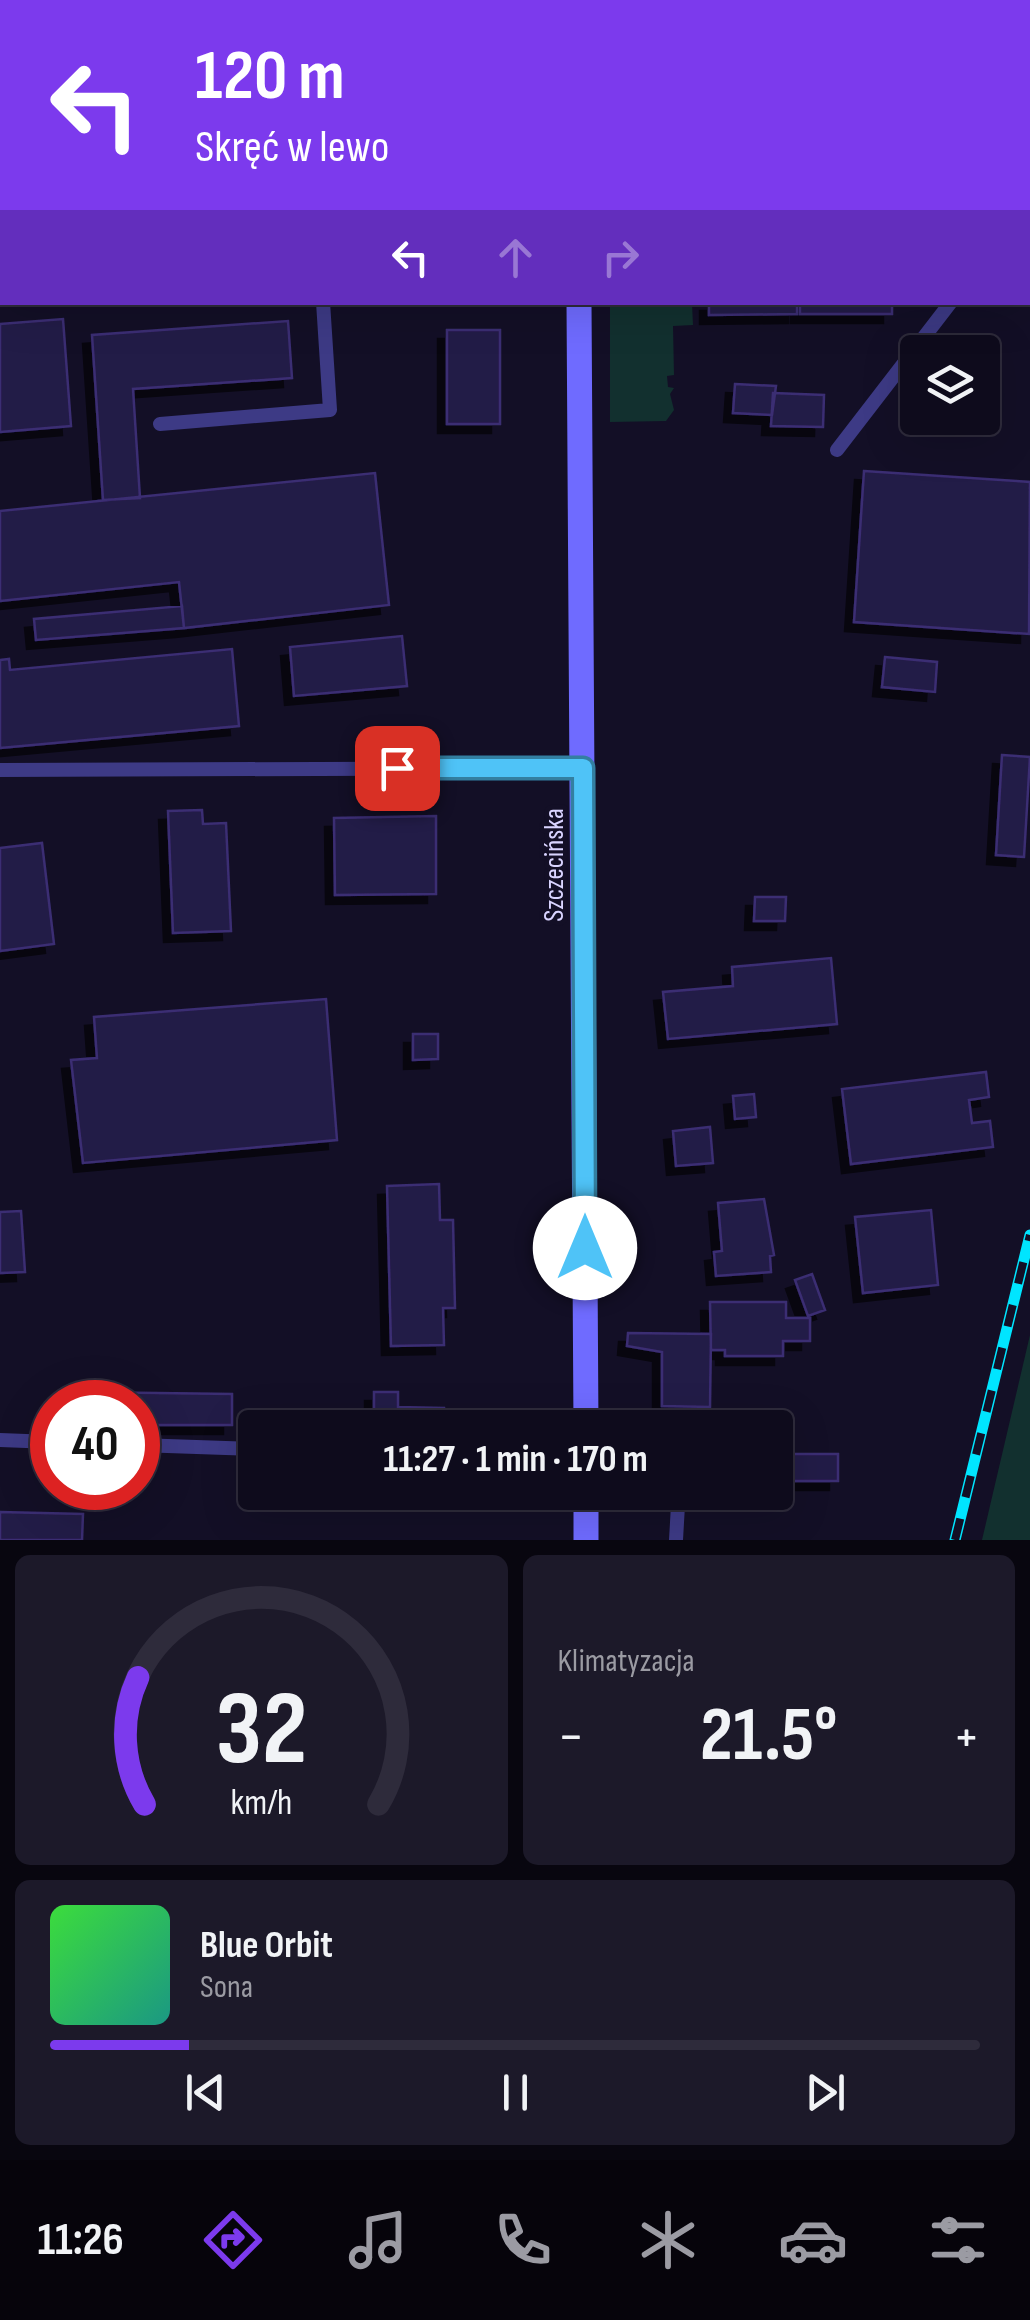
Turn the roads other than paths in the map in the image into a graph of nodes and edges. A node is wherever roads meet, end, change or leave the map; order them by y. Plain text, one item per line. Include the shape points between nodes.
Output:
1 (322, 305) edge
2 (579, 305) edge
3 (949, 305) edge
4 (160, 424) dead end
5 (837, 450) dead end
6 (583, 768) junction
7 (0, 770) edge
8 (586, 1410) edge
9 (0, 1440) edge
10 (30, 1441) edge
11 (160, 1445) edge
12 (238, 1448) edge
13 (586, 1510) edge
14 (678, 1510) edge
15 (586, 1540) edge
16 (676, 1540) edge

1 - 4 lane via 330,410
2 - 6 street, Szczecińska
3 - 5 lane
6 - 7 lane
6 - 8 street, Szczecińska
9 - 10 lane
11 - 12 lane
13 - 15 street
14 - 16 lane

